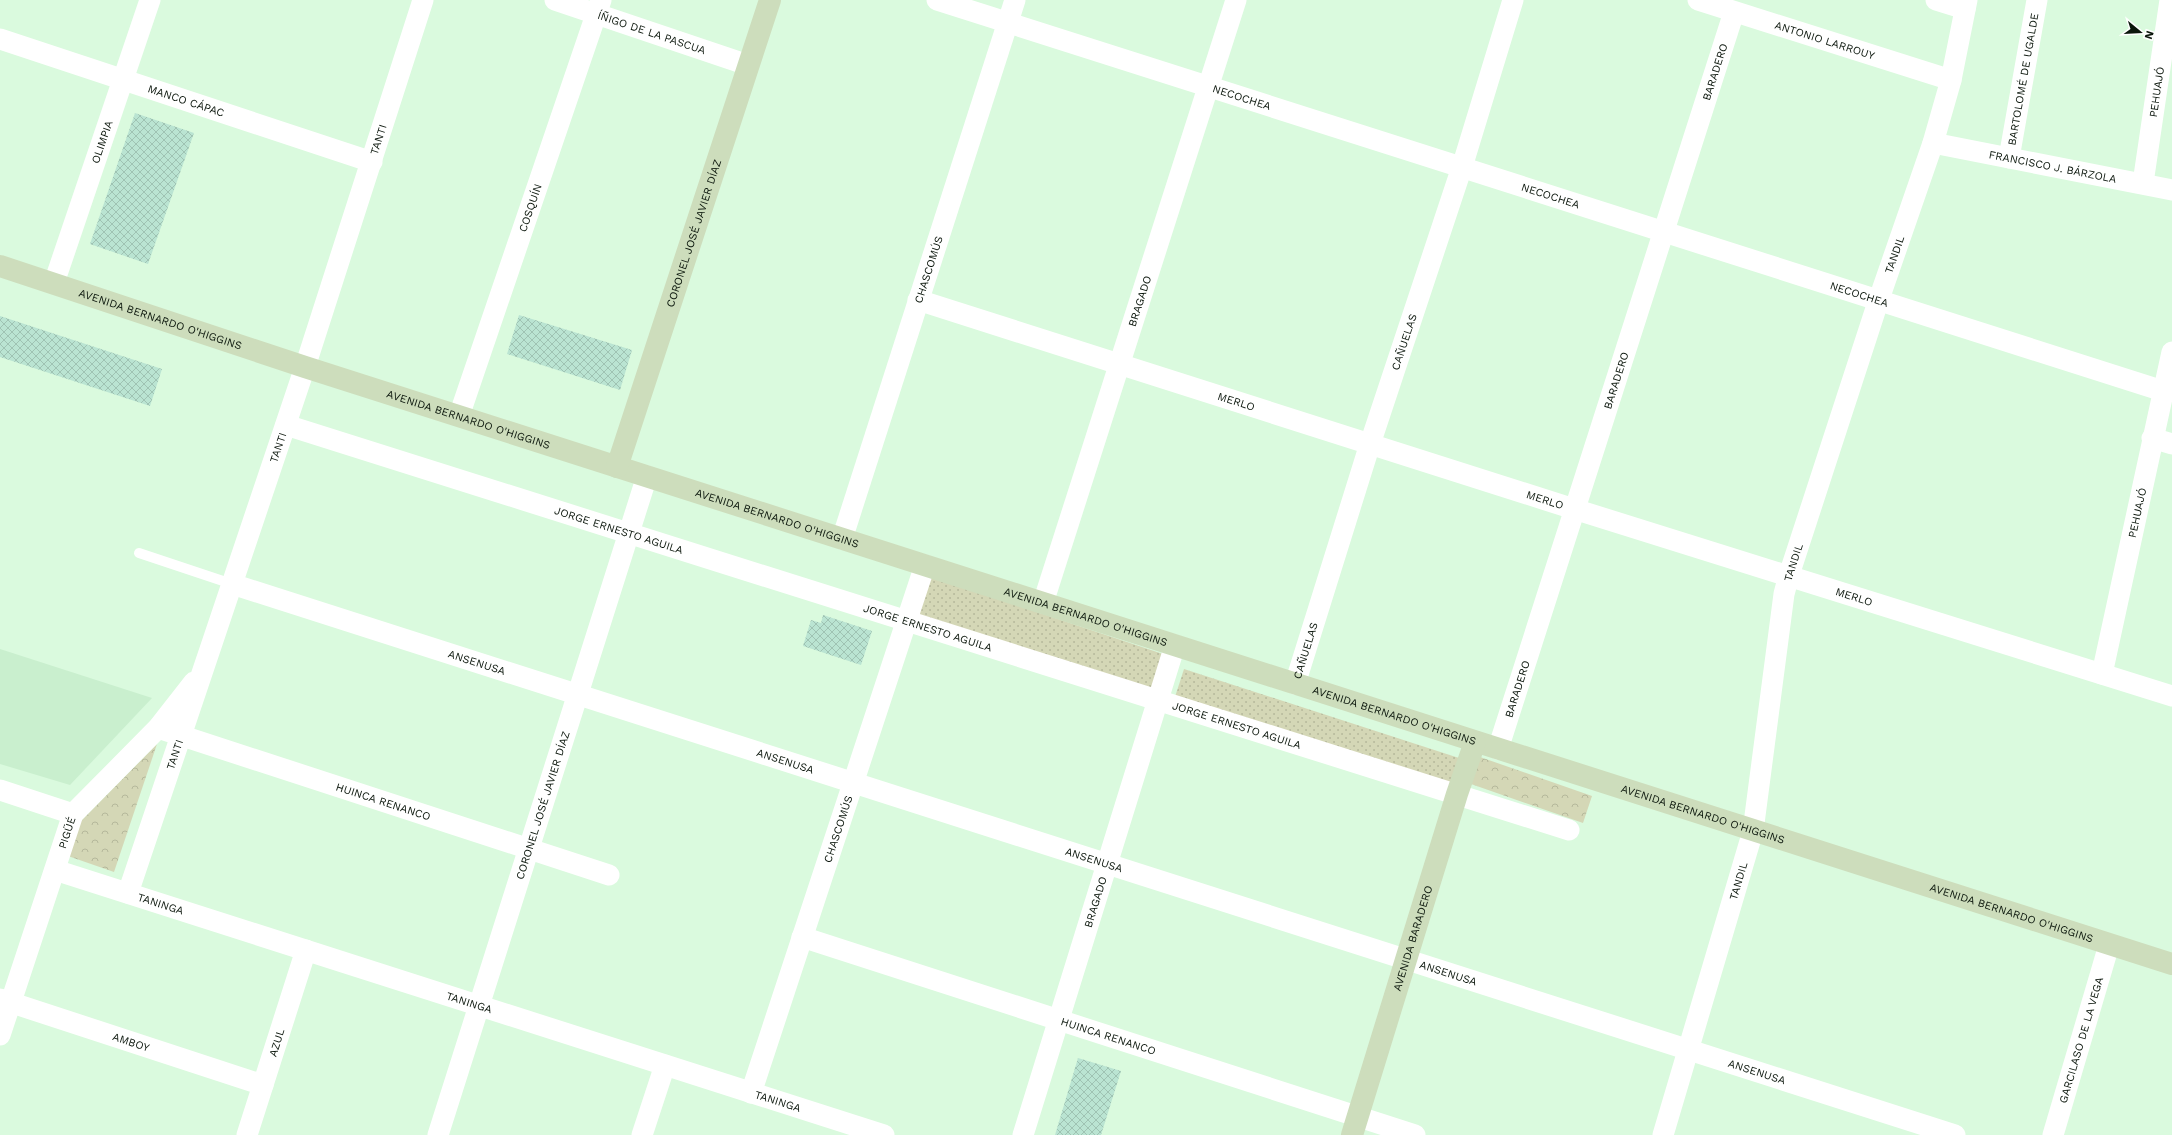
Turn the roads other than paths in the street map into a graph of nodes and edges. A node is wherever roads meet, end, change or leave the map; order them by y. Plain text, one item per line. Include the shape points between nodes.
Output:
1 (150, 0) edge
2 (423, 0) edge
3 (555, 0) edge
4 (770, 0) edge
5 (937, 0) edge
6 (1015, 0) edge
7 (1236, 0) edge
8 (1513, 0) edge
9 (1698, 0) edge
10 (1936, 0) edge
11 (2037, 0) edge
12 (2170, 0) edge
13 (1966, 5) edge
14 (598, 7) edge
15 (1734, 12) junction
16 (1008, 22) junction
17 (0, 40) edge
18 (748, 65) junction
19 (123, 80) junction
20 (1951, 80) junction
21 (1208, 87) junction
22 (1933, 143) junction
23 (2009, 158) junction
24 (372, 162) junction
25 (1462, 168) junction
26 (2143, 183) junction
27 (2172, 190) edge
28 (1663, 232) junction
29 (0, 266) edge
30 (54, 283) junction
31 (1879, 299) junction
32 (918, 300) junction
33 (2172, 352) edge
34 (1119, 364) junction
35 (305, 367) junction
36 (2163, 391) junction
37 (459, 416) junction
38 (286, 425) junction
39 (2152, 438) junction
40 (1370, 444) junction
41 (2172, 444) edge
42 (617, 467) junction
43 (647, 476) junction
44 (1574, 509) junction
45 (629, 533) junction
46 (842, 539) junction
47 (139, 554) dead end
48 (925, 565) junction
49 (1789, 575) junction
50 (232, 584) junction
51 (1042, 603) junction
52 (906, 620) junction
53 (1175, 645) junction
54 (204, 671) junction
55 (2102, 674) junction
56 (1295, 684) junction
57 (578, 694) junction
58 (2172, 696) edge
59 (1158, 700) junction
60 (158, 728) junction
61 (181, 736) junction
62 (1475, 742) junction
63 (1498, 749) junction
64 (853, 782) junction
65 (0, 790) edge
66 (1457, 794) junction
67 (73, 814) junction
68 (1569, 830) dead end
69 (1753, 831) junction
70 (529, 848) junction
71 (1107, 864) junction
72 (55, 870) junction
73 (609, 875) dead end
74 (128, 893) junction
75 (802, 937) junction
76 (2109, 945) junction
77 (306, 950) junction
78 (1408, 960) junction
79 (2172, 964) edge
80 (5, 1001) edge
81 (479, 1005) junction
82 (1059, 1020) junction
83 (0, 1035) edge
84 (1688, 1050) junction
85 (665, 1065) junction
86 (263, 1085) junction
87 (751, 1093) junction
88 (1355, 1126) edge
89 (852, 1130) edge
90 (247, 1135) edge
91 (438, 1135) edge
92 (642, 1135) edge
93 (884, 1135) edge
94 (1023, 1135) edge
95 (1415, 1135) edge
96 (1663, 1135) edge
97 (1955, 1135) edge
98 (2053, 1135) edge

1 - 19 street, OLIMPIA
2 - 24 street, TANTI
3 - 14 street, ÍÑIGO DE LA PASCUA
4 - 18 main road, CORONEL JOSÉ JAVIER DÍAZ
5 - 16 street, NECOCHEA
6 - 16 street, CHASCOMÚS
7 - 21 street, BRAGADO
8 - 25 street, CAÑUELAS
9 - 15 street, ANTONIO LARROUY
10 - 13 street
11 - 23 street, BARTOLOMÉ DE UGALDE
12 - 26 street, PEHUAJÓ
13 - 20 street, TANDIL
14 - 18 street, ÍÑIGO DE LA PASCUA
14 - 37 street, COSQUÍN
15 - 20 street, ANTONIO LARROUY
15 - 28 street, BARADERO
16 - 21 street, NECOCHEA
16 - 32 street, CHASCOMÚS
17 - 19 street, MANCO CÁPAC
18 - 42 main road, CORONEL JOSÉ JAVIER DÍAZ
19 - 24 street, MANCO CÁPAC
19 - 30 street, OLIMPIA
20 - 22 street, TANDIL
21 - 25 street, NECOCHEA
21 - 34 street, BRAGADO
22 - 23 street, FRANCISCO J. BÁRZOLA
22 - 31 street, TANDIL
23 - 26 street, FRANCISCO J. BÁRZOLA
24 - 35 street, TANTI
25 - 28 street, NECOCHEA
25 - 40 street, CAÑUELAS
26 - 27 street, FRANCISCO J. BÁRZOLA
28 - 31 street, NECOCHEA
28 - 44 street, BARADERO
29 - 30 main road, AVENIDA BERNARDO O'HIGGINS
30 - 35 main road, AVENIDA BERNARDO O'HIGGINS
31 - 36 street, NECOCHEA
31 - 49 street, TANDIL
32 - 34 street, MERLO
32 - 46 street, CHASCOMÚS
33 - 36 street, PEHUAJÓ
34 - 40 street, MERLO
34 - 51 street, BRAGADO
35 - 37 main road, AVENIDA BERNARDO O'HIGGINS
35 - 38 street, TANTI
36 - 39 street, PEHUAJÓ
37 - 42 main road, AVENIDA BERNARDO O'HIGGINS
38 - 45 street, JORGE ERNESTO AGUILA
38 - 50 street, TANTI
39 - 41 street
39 - 55 street, PEHUAJÓ
40 - 44 street, MERLO
40 - 56 street, CAÑUELAS
42 - 43 main road, AVENIDA BERNARDO O'HIGGINS
43 - 45 street, CORONEL JOSÉ JAVIER DÍAZ
43 - 46 main road, AVENIDA BERNARDO O'HIGGINS
44 - 49 street, MERLO
44 - 63 street, BARADERO
45 - 52 street, JORGE ERNESTO AGUILA
45 - 57 street, CORONEL JOSÉ JAVIER DÍAZ
46 - 48 main road, AVENIDA BERNARDO O'HIGGINS
47 - 50 lane
48 - 51 main road, AVENIDA BERNARDO O'HIGGINS
48 - 52 street, CHASCOMÚS
49 - 55 street, MERLO
49 - 69 street, TANDIL via 1784,594
50 - 54 street, TANTI
50 - 57 street, ANSENUSA
51 - 53 main road, AVENIDA BERNARDO O'HIGGINS
52 - 59 street, JORGE ERNESTO AGUILA
52 - 64 street, CHASCOMÚS
53 - 56 main road, AVENIDA BERNARDO O'HIGGINS
53 - 59 street, BRAGADO
54 - 60 street, PIGÜÉ
54 - 61 street, TANTI
55 - 58 street, MERLO
56 - 62 main road, AVENIDA BERNARDO O'HIGGINS
57 - 64 street, ANSENUSA
57 - 70 street, CORONEL JOSÉ JAVIER DÍAZ
59 - 66 street, JORGE ERNESTO AGUILA
59 - 71 street, BRAGADO
60 - 61 street, HUINCA RENANCO
60 - 67 street, PIGÜÉ
61 - 70 street, HUINCA RENANCO
61 - 74 street, TANTI
62 - 63 main road, AVENIDA BERNARDO O'HIGGINS
62 - 66 main road, AVENIDA BARADERO
63 - 69 main road, AVENIDA BERNARDO O'HIGGINS
64 - 71 street, ANSENUSA
64 - 75 street, CHASCOMÚS
65 - 67 street
66 - 68 street, JORGE ERNESTO AGUILA
66 - 78 main road, AVENIDA BARADERO
67 - 72 street, PIGÜÉ
69 - 76 main road, AVENIDA BERNARDO O'HIGGINS
69 - 84 street, TANDIL
70 - 73 street, HUINCA RENANCO
70 - 81 street, CORONEL JOSÉ JAVIER DÍAZ
71 - 78 street, ANSENUSA
71 - 82 street, BRAGADO
72 - 74 street, TANINGA
72 - 80 street, PIGÜÉ
74 - 77 street, TANINGA
75 - 82 street, HUINCA RENANCO
75 - 87 street, CHASCOMÚS
76 - 79 main road, AVENIDA BERNARDO O'HIGGINS
76 - 98 street, GARCILASO DE LA VEGA
77 - 81 street, TANINGA
77 - 86 street, AZUL
78 - 84 street, ANSENUSA
78 - 88 main road, AVENIDA BARADERO
80 - 83 street, PIGÜÉ
80 - 86 street, AMBOY
81 - 85 street, TANINGA
81 - 91 street, CORONEL JOSÉ JAVIER DÍAZ
82 - 88 street, HUINCA RENANCO
82 - 94 street, BRAGADO
84 - 96 street, TANDIL
84 - 97 street, ANSENUSA
85 - 87 street, TANINGA
85 - 92 street
86 - 90 street, AZUL
87 - 89 street, TANINGA
88 - 95 street, HUINCA RENANCO
89 - 93 street, TANINGA

